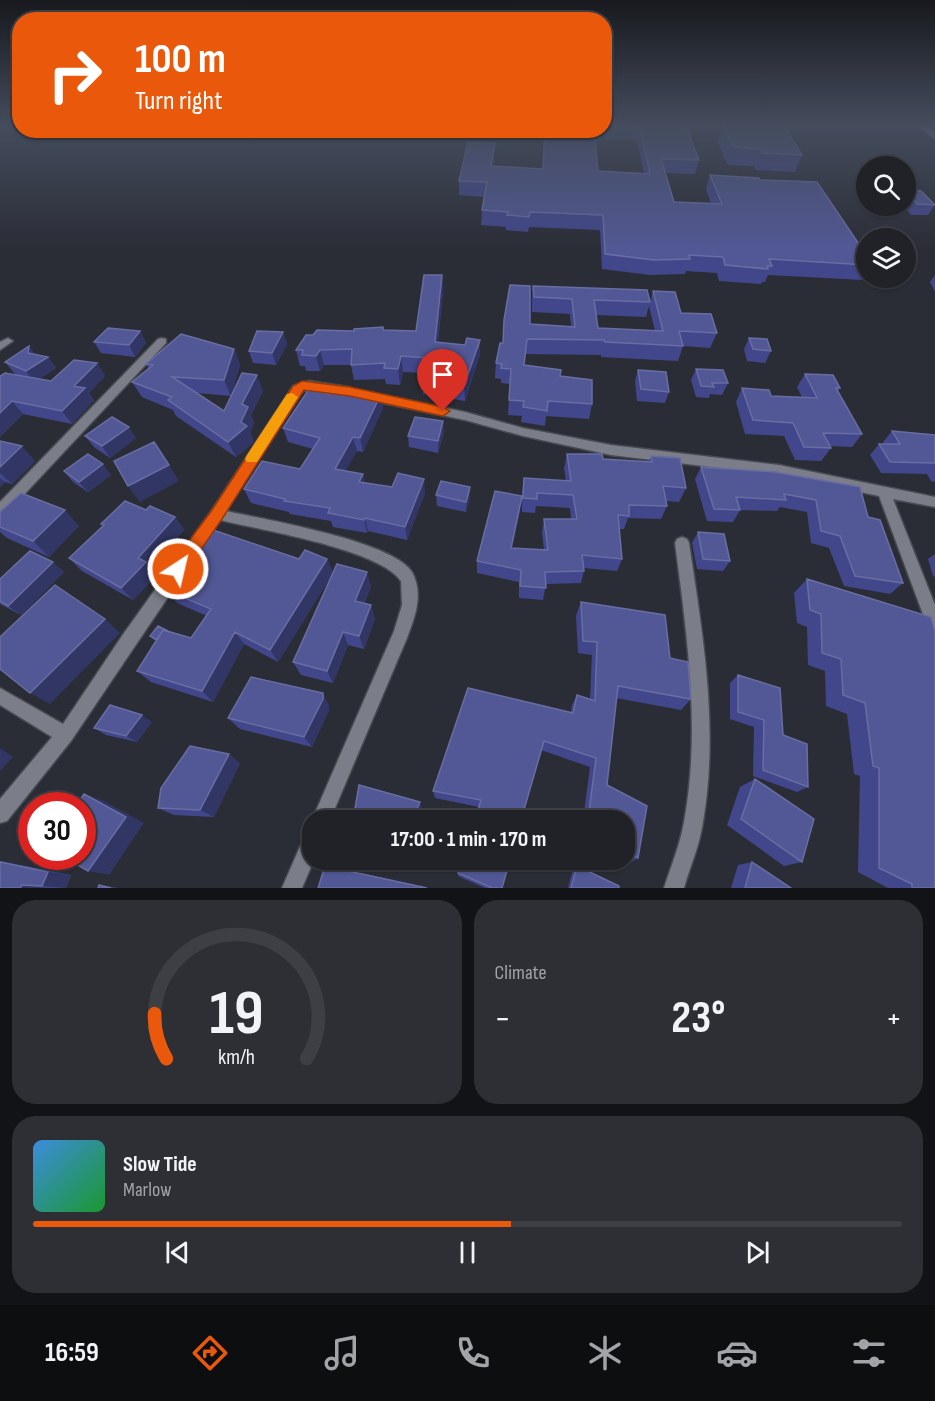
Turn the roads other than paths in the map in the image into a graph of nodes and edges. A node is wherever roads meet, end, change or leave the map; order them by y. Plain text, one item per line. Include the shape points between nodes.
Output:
1 (162, 341) dead end
2 (884, 491) junction
3 (935, 502) edge
4 (0, 511) edge
5 (217, 514) junction
6 (682, 543) dead end
7 (935, 625) edge
8 (0, 696) edge
9 (65, 735) junction
10 (326, 810) edge
11 (0, 814) edge
12 (302, 865) edge
13 (292, 888) edge
14 (674, 888) edge

1 - 4 street
2 - 3 street
2 - 5 street via 779,470 611,450 309,385 297,389
2 - 7 street
5 - 9 street
5 - 10 street via 362,550 388,560 404,572 411,584 410,609 398,641
6 - 14 street via 702,720 693,825
8 - 9 street
9 - 11 street
12 - 13 street

